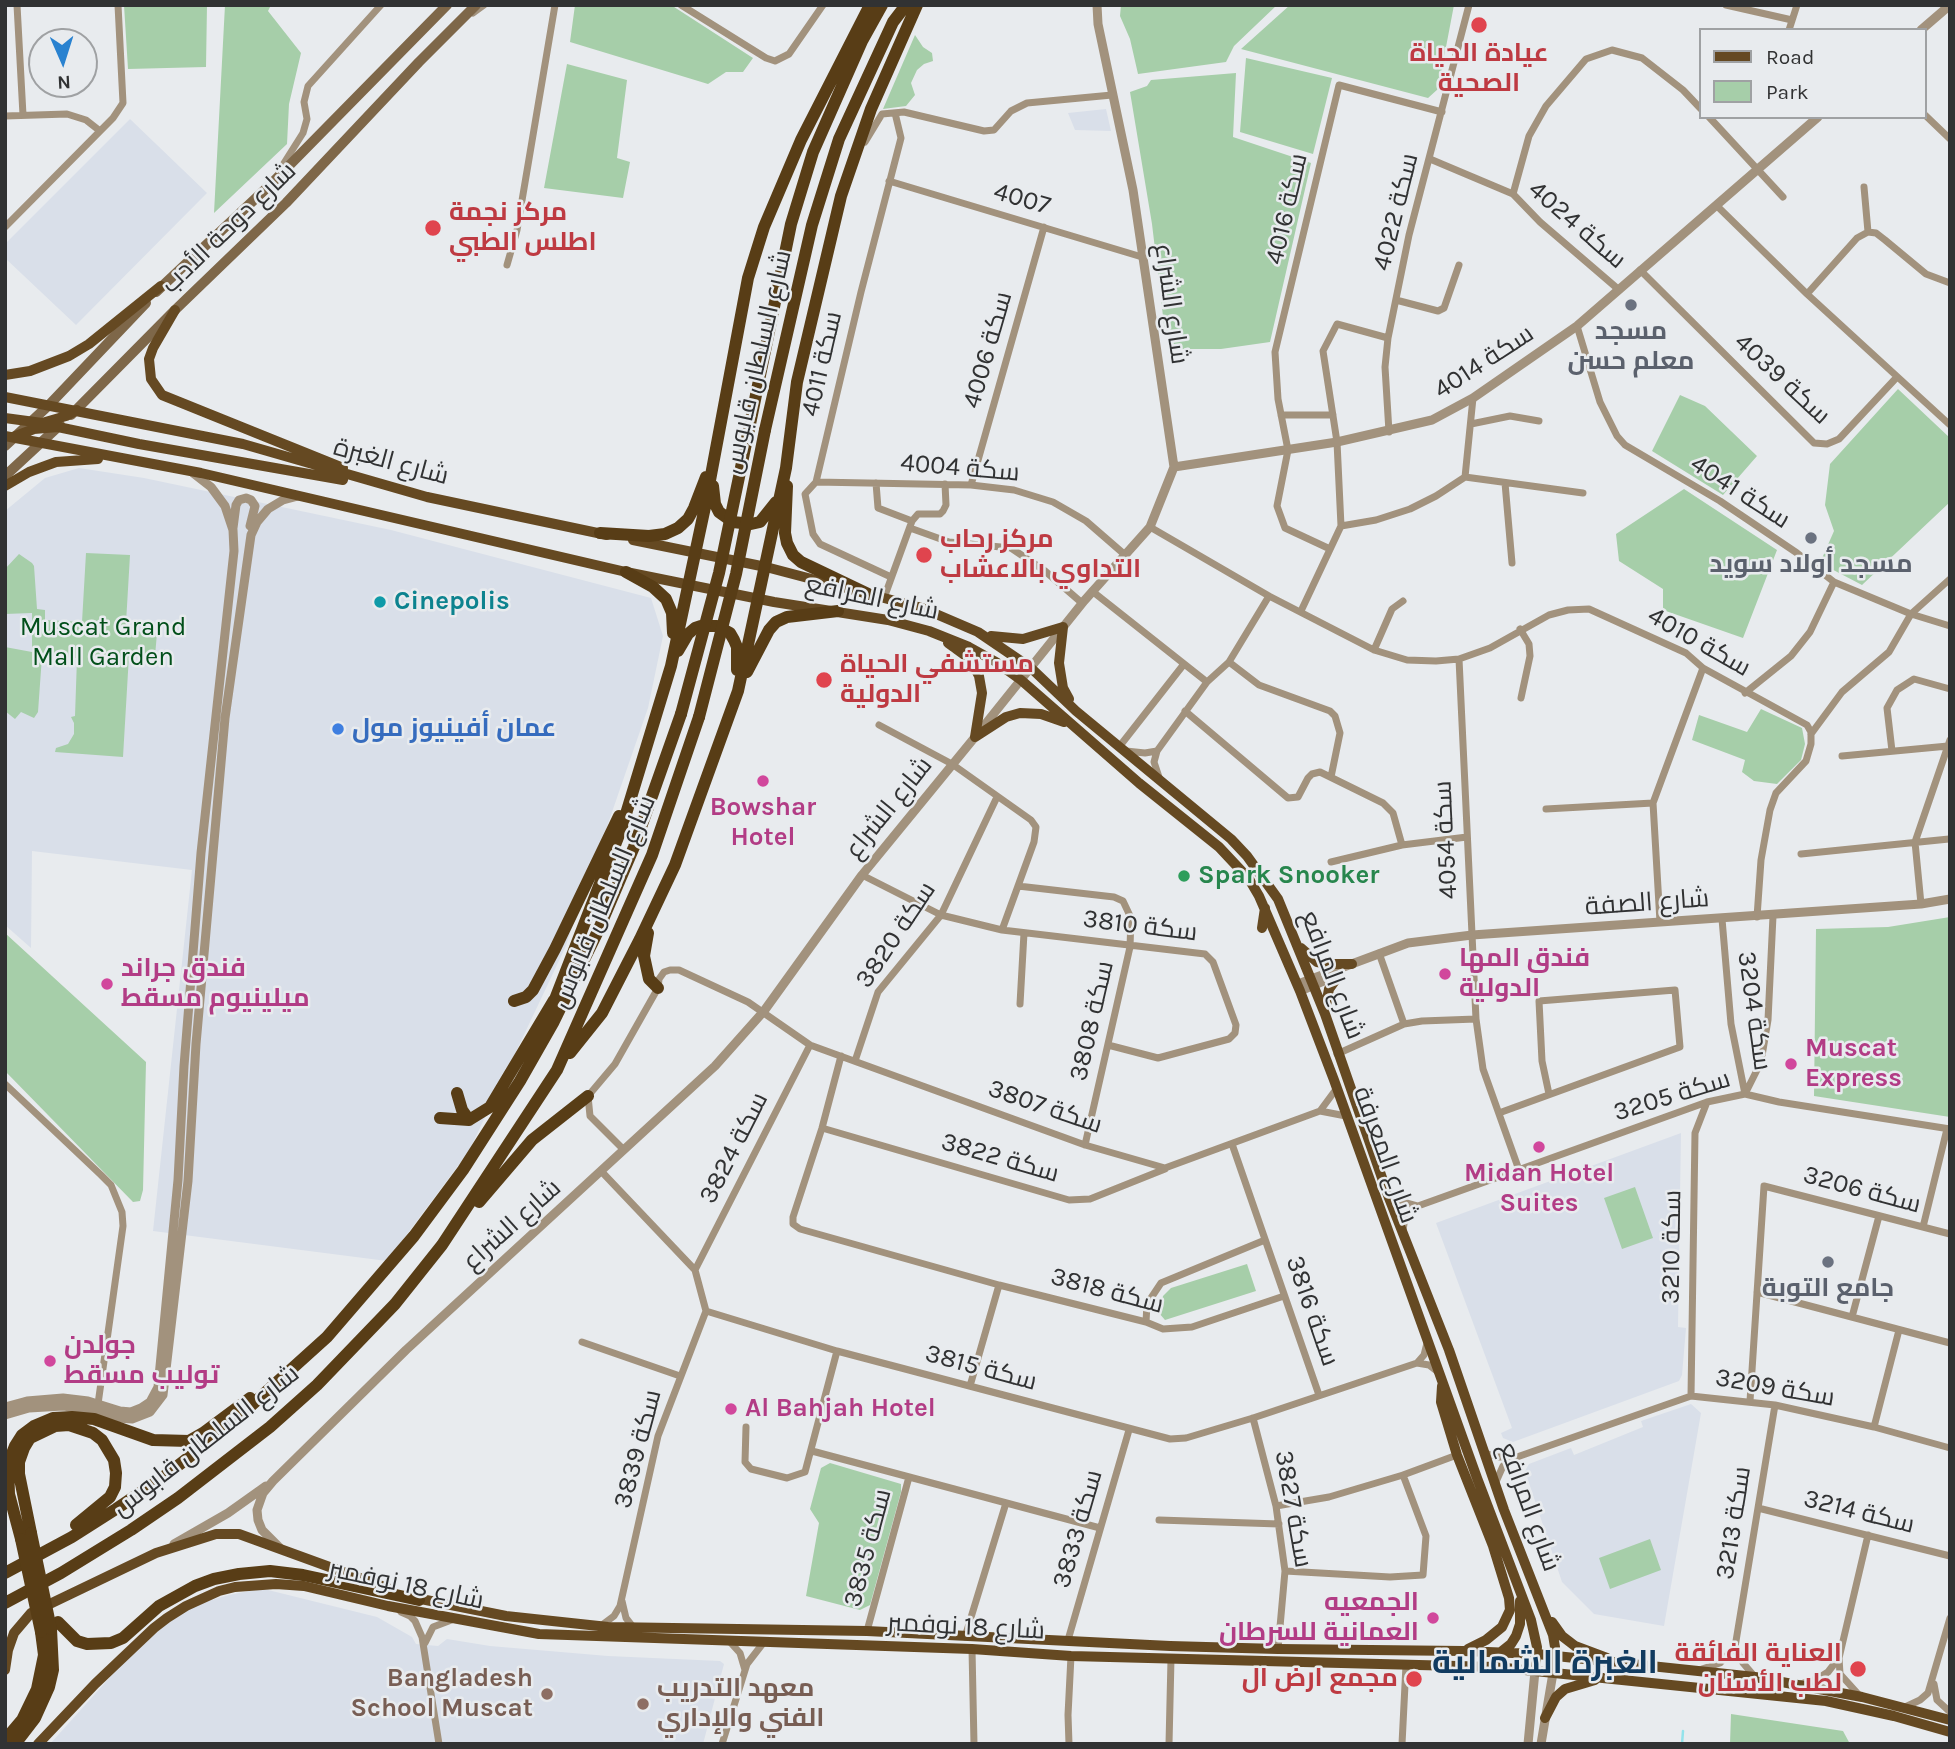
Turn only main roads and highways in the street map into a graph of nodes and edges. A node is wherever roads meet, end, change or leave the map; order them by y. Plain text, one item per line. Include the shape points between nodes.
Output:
1 (447, 5) edge
2 (477, 5) edge
3 (870, 5) edge
4 (882, 5) edge
5 (906, 5) edge
6 (918, 5) edge
7 (161, 286) junction
8 (175, 310) junction
9 (5, 375) edge
10 (5, 397) edge
11 (49, 405) junction
12 (77, 410) junction
13 (5, 418) edge
14 (30, 423) junction
15 (58, 427) junction
16 (70, 429) junction
17 (8, 440) edge
18 (42, 442) junction
19 (66, 447) junction
20 (115, 458) junction
21 (714, 461) junction
22 (786, 468) junction
23 (5, 476) edge
24 (5, 486) edge
25 (390, 488) junction
26 (779, 496) junction
27 (600, 533) junction
28 (695, 551) junction
29 (766, 567) junction
30 (626, 572) junction
31 (688, 583) junction
32 (868, 594) junction
33 (758, 599) junction
34 (838, 611) junction
35 (929, 631) junction
36 (978, 632) junction
37 (669, 669) junction
38 (738, 691) junction
39 (1076, 711) junction
40 (1073, 726) junction
41 (631, 794) junction
42 (1265, 908) junction
43 (654, 911) junction
44 (1262, 928) dead end
45 (1298, 946) junction
46 (1352, 964) road end
47 (1339, 975) road end
48 (657, 988) road end
49 (558, 993) junction
50 (514, 1001) dead end
51 (1325, 1014) junction
52 (528, 1067) junction
53 (557, 1070) junction
54 (457, 1093) dead end
55 (587, 1096) road end
56 (440, 1118) dead end
57 (468, 1120) junction
58 (442, 1244) junction
59 (327, 1337) junction
60 (1441, 1377) junction
61 (26, 1536) junction
62 (5, 1572) edge
63 (1518, 1588) junction
64 (419, 1600) junction
65 (5, 1603) edge
66 (1544, 1610) junction
67 (50, 1627) junction
68 (1463, 1651) junction
69 (1500, 1652) junction
70 (1537, 1654) junction
71 (1555, 1656) junction
72 (1630, 1665) junction
73 (5, 1670) edge
74 (1535, 1671) junction
75 (1553, 1673) junction
76 (1605, 1678) junction
77 (1545, 1718) road end
78 (1950, 1720) edge
79 (1950, 1732) edge
80 (5, 1740) edge
81 (15, 1744) edge
82 (38, 1744) edge

1 - 7 main road, شارع دوحة الأدب via 271,184
2 - 8 main road, شارع دوحة الأدب via 286,203
3 - 21 highway via 817,107 764,227 748,278
4 - 52 highway, شارع السلطان قابوس, bridge via 833,103 791,224 719,573 681,714 603,919
5 - 53 highway, شارع السلطان قابوس, bridge via 839,139 812,225 736,574 699,717 652,855
6 - 22 highway via 871,110 841,196 799,370
7 - 9 main road via 69,356
7 - 11 main road, شارع دوحة الأدب
8 - 12 main road, شارع دوحة الأدب
8 - 25 main road via 149,359 151,379 162,395
10 - 11 main road, شارع الغبرة
11 - 12 main road, شارع الغبرة
11 - 14 main road, شارع دوحة الأدب
12 - 14 main road via 54,421
12 - 15 main road, شارع دوحة الأدب
12 - 25 main road, شارع الغبرة via 243,444
13 - 14 main road
14 - 17 main road, شارع دوحة الأدب
15 - 16 main road
15 - 17 main road via 34,429
15 - 18 main road, شارع دوحة الأدب
16 - 19 main road via 60,436
16 - 25 main road
17 - 18 main road, شارع الغبرة
18 - 19 main road, شارع الغبرة
18 - 23 main road, شارع دوحة الأدب
19 - 20 main road, شارع الغبرة
20 - 24 main road via 56,462
20 - 30 main road, شارع الغبرة
21 - 26 highway via 715,504 733,522 760,522
21 - 27 highway via 694,508 678,528 649,536
21 - 28 highway
22 - 26 highway
22 - 32 highway via 785,533 793,555
25 - 27 main road, شارع الغبرة
26 - 29 highway
27 - 28 main road, شارع الغبرة
28 - 29 main road, شارع الغبرة
28 - 31 highway
29 - 32 main road, شارع المرافع
29 - 33 highway
30 - 31 main road, شارع الغبرة
30 - 37 highway via 653,587 669,604 673,636
31 - 33 main road, شارع الغبرة
31 - 37 highway
32 - 36 main road, شارع المرافع via 922,608
33 - 34 main road, شارع المرافع
33 - 38 highway
34 - 35 main road, شارع المرافع
34 - 38 highway via 776,622
35 - 40 main road, شارع المرافع via 996,662
35 - 40 main road via 970,659 979,676 982,693 975,737 1020,713 1047,715
36 - 39 main road, شارع المرافع via 1031,668
36 - 39 main road via 1023,639 1063,627 1059,663 1063,688
37 - 38 highway via 688,634 701,626 717,626 730,633 737,647
37 - 41 highway
38 - 43 highway via 675,866
39 - 45 main road, شارع المرافع via 1231,839 1278,899
40 - 42 main road, شارع المعرفة via 1219,847 1249,879
41 - 49 highway
41 - 50 highway via 533,990
42 - 44 main road
42 - 60 main road, شارع المعرفة via 1337,1088
43 - 48 highway via 644,956 649,979
43 - 53 highway via 601,1013
45 - 46 main road via 1318,962
45 - 51 main road, شارع المرافع
47 - 51 main road via 1329,989
49 - 52 highway
49 - 57 highway via 494,1102
51 - 66 main road, شارع المرافع via 1402,1234
52 - 59 highway, شارع السلطان قابوس via 414,1236
53 - 58 highway, شارع السلطان قابوس
54 - 57 highway
55 - 58 highway via 532,1140
56 - 57 highway
58 - 65 highway, شارع السلطان قابوس via 395,1304 270,1427 178,1498
59 - 61 highway via 189,1441 153,1440 94,1419 53,1418 34,1426 22,1435 8,1464 9,1494
59 - 62 highway, شارع السلطان قابوس via 254,1405 162,1478 72,1537
60 - 63 main road, شارع المعرفة
60 - 68 main road via 1440,1402 1493,1546 1510,1610 1494,1635
61 - 62 highway via 19,1474 30,1438 55,1426 69,1426 103,1440 116,1473 110,1497
61 - 67 highway, bridge
61 - 67 highway, bridge via 46,1597
63 - 69 main road via 1520,1625 1511,1644
63 - 70 main road, شارع المعرفة via 1533,1627
64 - 67 highway via 270,1571 195,1586 159,1606 111,1643 87,1644
64 - 68 main road, شارع 18 نوفمبر via 506,1616 601,1626
64 - 73 main road, شارع 18 نوفمبر via 223,1532 156,1553 30,1613 14,1633
66 - 71 main road, شارع المرافع
66 - 72 main road via 1575,1646
67 - 80 highway via 37,1689 22,1720
67 - 81 highway via 49,1687 35,1718
68 - 69 main road, شارع 18 نوفمبر
69 - 70 main road, شارع 18 نوفمبر
70 - 71 main road, شارع 18 نوفمبر
70 - 74 main road, شارع المعرفة
71 - 72 main road, شارع 18 نوفمبر
71 - 75 main road
72 - 78 main road, شارع 18 نوفمبر via 1799,1684
74 - 75 main road, شارع 18 نوفمبر
74 - 82 main road, شارع 18 نوفمبر via 539,1634 276,1584 235,1587 186,1606 154,1628
75 - 76 main road, شارع 18 نوفمبر
76 - 77 main road via 1565,1689
76 - 79 main road, شارع 18 نوفمبر via 1826,1701

